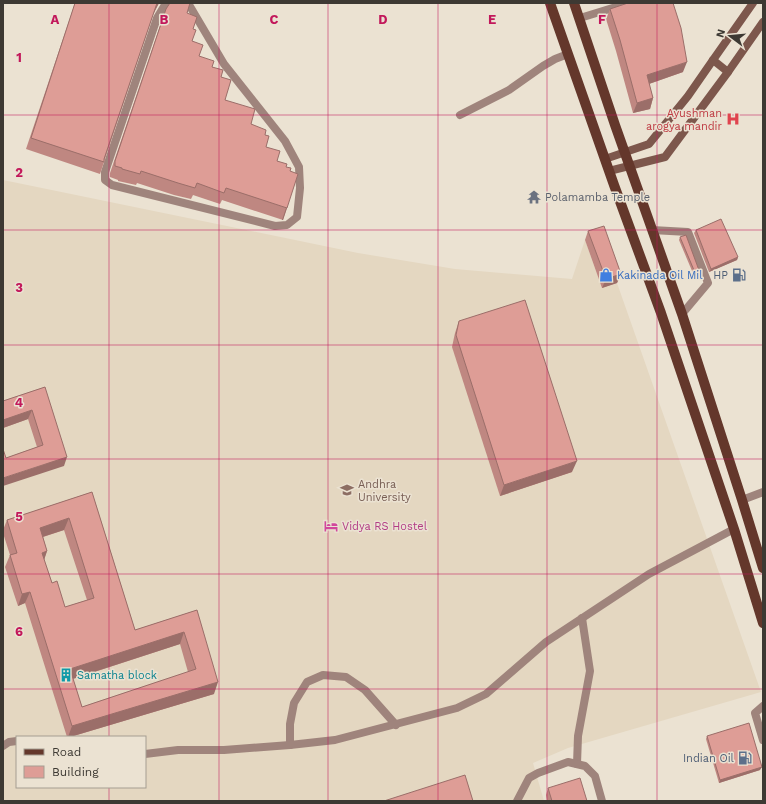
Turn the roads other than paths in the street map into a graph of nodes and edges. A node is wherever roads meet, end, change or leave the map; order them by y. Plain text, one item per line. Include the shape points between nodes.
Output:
1 (166, 3) edge
2 (188, 3) edge
3 (550, 3) edge
4 (574, 3) edge
5 (629, 3) edge
6 (753, 3) edge
7 (580, 18) junction
8 (763, 22) edge
9 (568, 54) junction
10 (714, 60) junction
11 (728, 72) junction
12 (460, 115) dead end
13 (625, 152) junction
14 (605, 159) junction
15 (630, 166) junction
16 (609, 171) junction
17 (652, 230) junction
18 (682, 314) junction
19 (763, 492) edge
20 (742, 500) junction
21 (734, 529) junction
22 (763, 568) edge
23 (582, 618) junction
24 (763, 622) edge
25 (763, 706) edge
26 (396, 725) junction
27 (763, 740) edge
28 (16, 741) edge
29 (290, 745) junction
30 (3, 746) edge
31 (146, 754) edge
32 (577, 764) junction
33 (518, 801) edge
34 (602, 801) edge

1 - 2 street via 157,18 105,172 105,180 112,186 276,226 287,225 297,217 299,167 285,141 224,64
3 - 9 main road
4 - 7 main road
5 - 7 street
6 - 10 street
7 - 13 main road
8 - 11 street
9 - 12 street via 542,66 509,90
9 - 14 main road
10 - 11 street
10 - 13 street via 649,144
11 - 15 street via 665,157
13 - 14 street
13 - 15 main road
14 - 16 main road
15 - 16 street
15 - 17 main road
16 - 21 main road via 661,313
17 - 18 main road
17 - 18 street via 688,232 708,283
18 - 20 main road
19 - 20 street
20 - 22 main road
21 - 23 street via 649,574
21 - 24 main road
23 - 26 street via 546,642 486,694 457,708
23 - 32 street via 590,671 578,736
25 - 27 street via 755,713
26 - 29 street via 335,740
26 - 29 street via 365,690 346,677 323,675 307,682 294,703
28 - 30 street
29 - 31 street
32 - 33 street via 568,762 529,778
32 - 34 street via 586,766 595,776

